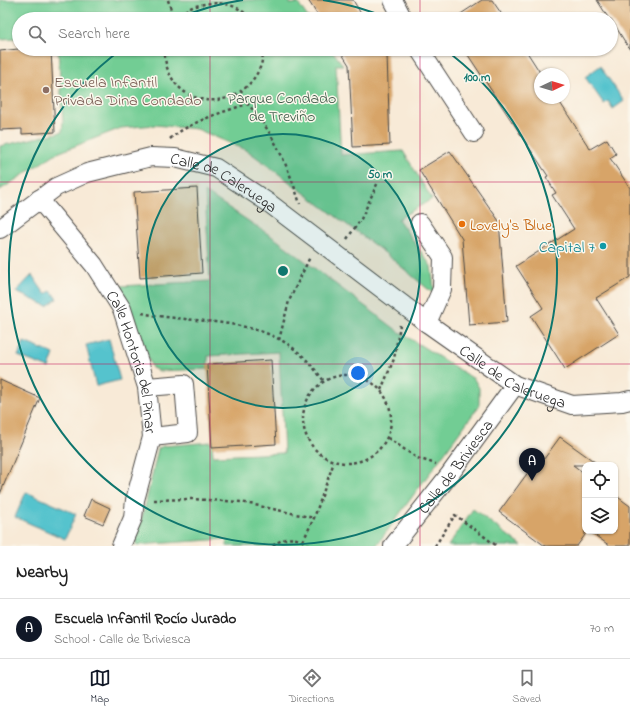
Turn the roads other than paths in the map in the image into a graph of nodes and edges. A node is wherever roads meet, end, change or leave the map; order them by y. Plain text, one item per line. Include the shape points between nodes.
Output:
1 (393, 0) edge
2 (399, 12) edge
3 (424, 56) edge
4 (474, 133) dead end
5 (39, 199) junction
6 (420, 223) dead end
7 (0, 229) edge
8 (427, 323) junction
9 (515, 385) junction
10 (147, 387) junction
11 (630, 400) edge
12 (152, 436) junction
13 (121, 546) edge
14 (393, 546) edge

1 - 2 street
3 - 4 street
5 - 7 street, Calle de Caleruega
5 - 8 street, Calle de Caleruega via 56,187 88,173 151,157 175,158 216,168 243,184
5 - 10 street, Calle Hontoria del Pinar via 94,265 122,309
6 - 8 street via 444,257 442,289
8 - 9 street, Calle de Caleruega
9 - 11 street, Calle de Caleruega via 572,405
9 - 14 street, Calle de Briviesca
10 - 12 street, Calle Hontoria del Pinar
10 - 12 street via 184,384 188,433
12 - 13 street, Calle Hontoria del Pinar via 135,500 134,518

